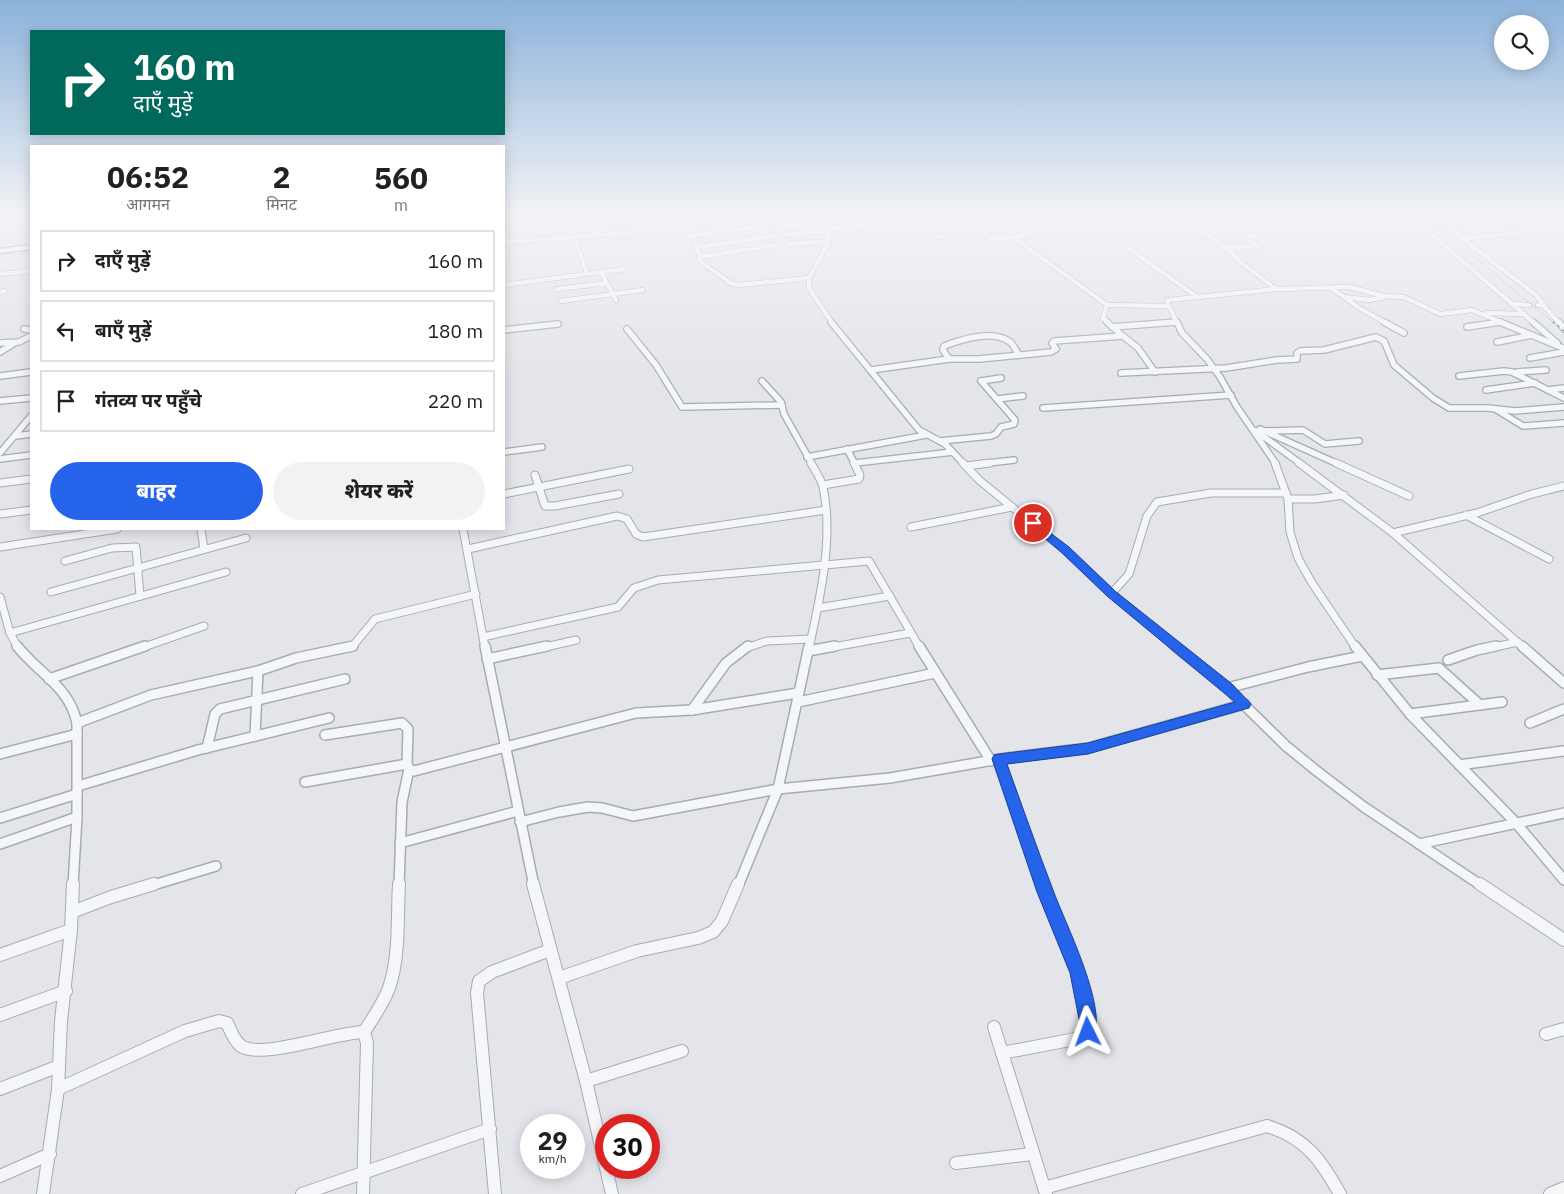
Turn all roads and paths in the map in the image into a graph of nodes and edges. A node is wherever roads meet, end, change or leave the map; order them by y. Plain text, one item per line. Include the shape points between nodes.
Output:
1 (586, 270) edge
2 (618, 270) edge
3 (712, 270) edge
4 (813, 270) edge
5 (1058, 270) edge
6 (1159, 270) edge
7 (1251, 270) edge
8 (1472, 270) edge
9 (1503, 270) edge
10 (30, 271) edge
11 (601, 272) junction
12 (587, 273) junction
13 (0, 274) edge
14 (809, 278) junction
15 (607, 283) junction
16 (505, 285) edge
17 (1332, 288) junction
18 (1353, 288) junction
19 (557, 289) dead end
20 (1276, 289) junction
21 (643, 290) dead end
22 (613, 294) junction
23 (1196, 296) junction
24 (1342, 296) junction
25 (1387, 297) junction
26 (1375, 299) junction
27 (616, 300) dead end
28 (561, 301) dead end
29 (1512, 304) junction
30 (1106, 305) junction
31 (1529, 305) dead end
32 (1168, 306) junction
33 (1480, 313) junction
34 (1524, 314) junction
35 (1176, 322) junction
36 (1500, 322) junction
37 (558, 324) dead end
38 (1112, 327) junction
39 (1467, 327) dead end
40 (24, 329) dead end
41 (627, 329) dead end
42 (1564, 329) edge
43 (30, 330) edge
44 (505, 330) edge
45 (1404, 333) dead end
46 (1532, 335) junction
47 (30, 336) edge
48 (1123, 336) junction
49 (1497, 342) dead end
50 (0, 343) edge
51 (15, 343) junction
52 (1564, 350) edge
53 (0, 352) edge
54 (1019, 355) junction
55 (1530, 358) dead end
56 (949, 359) junction
57 (1214, 369) junction
58 (871, 370) junction
59 (1546, 370) dead end
60 (30, 372) edge
61 (1155, 372) junction
62 (1121, 373) dead end
63 (1515, 373) junction
64 (0, 376) edge
65 (1459, 376) dead end
66 (1001, 378) dead end
67 (762, 381) dead end
68 (1536, 383) junction
69 (1564, 388) edge
70 (1486, 390) dead end
71 (1548, 390) junction
72 (1231, 395) junction
73 (1023, 396) dead end
74 (30, 398) edge
75 (1564, 398) edge
76 (997, 399) junction
77 (0, 401) edge
78 (782, 405) junction
79 (1564, 407) edge
80 (1043, 408) dead end
81 (1493, 408) junction
82 (30, 417) edge
83 (1564, 423) edge
84 (1250, 426) junction
85 (1264, 432) junction
86 (30, 434) edge
87 (926, 435) junction
88 (16, 436) junction
89 (940, 441) junction
90 (1359, 441) dead end
91 (542, 447) dead end
92 (847, 449) junction
93 (505, 452) edge
94 (953, 452) junction
95 (0, 453) edge
96 (30, 455) edge
97 (807, 457) junction
98 (0, 459) edge
99 (1014, 460) dead end
100 (856, 463) junction
101 (966, 466) junction
102 (629, 469) dead end
103 (534, 475) dead end
104 (30, 480) edge
105 (0, 483) edge
106 (822, 484) junction
107 (1564, 486) edge
108 (538, 487) junction
109 (505, 494) edge
110 (619, 494) dead end
111 (1344, 495) junction
112 (1287, 496) junction
113 (1409, 496) dead end
114 (1012, 507) junction
115 (30, 510) edge
116 (826, 510) junction
117 (0, 514) edge
118 (1466, 515) junction
119 (911, 527) dead end
120 (96, 530) edge
121 (202, 530) edge
122 (463, 530) edge
123 (1393, 533) junction
124 (246, 538) dead end
125 (0, 547) edge
126 (204, 549) junction
127 (468, 549) junction
128 (1550, 559) dead end
129 (65, 561) dead end
130 (825, 566) junction
131 (139, 567) junction
132 (226, 572) dead end
133 (51, 592) dead end
134 (476, 594) junction
135 (1111, 594) junction
136 (140, 596) junction
137 (890, 596) junction
138 (0, 597) edge
139 (818, 608) junction
140 (204, 626) dead end
141 (10, 633) junction
142 (910, 633) junction
143 (482, 637) junction
144 (811, 639) junction
145 (576, 640) dead end
146 (1518, 642) junction
147 (808, 651) junction
148 (1362, 656) junction
149 (487, 659) junction
150 (1448, 660) dead end
151 (258, 671) junction
152 (935, 673) junction
153 (1377, 675) junction
154 (50, 679) junction
155 (345, 679) dead end
156 (1564, 683) edge
157 (1227, 688) junction
158 (798, 697) junction
159 (257, 699) junction
160 (1502, 702) dead end
161 (1245, 704) junction
162 (1480, 705) junction
163 (1564, 709) edge
164 (692, 710) junction
165 (1410, 714) junction
166 (328, 718) dead end
167 (77, 723) junction
168 (1530, 723) dead end
169 (77, 734) junction
170 (325, 735) dead end
171 (255, 736) junction
172 (506, 746) junction
173 (207, 748) junction
174 (1563, 750) edge
175 (0, 754) edge
176 (995, 760) junction
177 (1459, 765) junction
178 (408, 766) junction
179 (305, 782) dead end
180 (778, 789) junction
181 (78, 790) junction
182 (1564, 813) edge
183 (519, 816) junction
184 (77, 817) junction
185 (0, 818) edge
186 (1516, 823) junction
187 (400, 843) junction
188 (0, 844) edge
189 (1419, 844) junction
190 (216, 866) dead end
191 (1563, 877) edge
192 (72, 912) junction
193 (70, 930) junction
194 (1564, 940) edge
195 (550, 950) junction
196 (0, 955) edge
197 (559, 978) junction
198 (66, 991) junction
199 (0, 1015) edge
200 (994, 1027) dead end
201 (1564, 1029) edge
202 (364, 1032) junction
203 (1546, 1034) dead end
204 (682, 1051) dead end
205 (1002, 1053) junction
206 (60, 1066) junction
207 (586, 1081) junction
208 (58, 1089) junction
209 (0, 1090) edge
210 (490, 1129) junction
211 (50, 1154) junction
212 (1032, 1154) junction
213 (956, 1164) dead end
214 (364, 1173) junction
215 (0, 1176) edge
216 (1564, 1188) edge
217 (1045, 1191) edge
218 (43, 1194) edge
219 (302, 1194) edge
220 (363, 1194) edge
221 (495, 1194) edge
222 (612, 1194) edge
223 (1340, 1194) edge
224 (1550, 1194) edge

1 - 12 street
2 - 11 street
3 - 14 street via 736,285
4 - 14 street
5 - 30 street
6 - 23 street
7 - 20 street
8 - 29 street
9 - 42 street via 1537,296 1544,304 1540,305 1551,312
10 - 13 street
11 - 12 street
11 - 15 street
12 - 16 street
14 - 58 street via 809,288 830,321
15 - 19 street
15 - 22 street
17 - 18 street
17 - 20 street
17 - 24 street
18 - 25 street
18 - 26 street
20 - 23 street
21 - 22 street
22 - 27 street
22 - 28 street
23 - 32 street via 1168,300
24 - 26 street
24 - 45 street
25 - 26 street
25 - 33 street via 1404,297 1440,314 1468,310
29 - 31 street
29 - 34 street
30 - 32 street
30 - 38 street via 1102,315
32 - 35 street
33 - 34 street
33 - 36 street
34 - 52 street
35 - 38 street
35 - 57 street
36 - 39 street
36 - 46 street
37 - 44 street
38 - 48 street
40 - 43 street
41 - 78 street via 656,365 682,407
46 - 49 street
46 - 52 street
47 - 51 street
48 - 54 street via 1056,340 1052,342 1055,351
48 - 61 street via 1138,348
50 - 51 street
51 - 53 street
52 - 55 street
54 - 56 street
54 - 56 street via 1010,341 989,336 944,346
56 - 58 street
57 - 61 street
57 - 72 street
57 - 81 street via 1297,359 1300,351 1324,350 1376,337 1387,346 1394,365 1440,403 1453,409
58 - 87 street via 913,424
59 - 63 street
60 - 64 street
61 - 62 street
63 - 65 street via 1504,371
63 - 68 street
66 - 76 street via 981,381
67 - 78 street
68 - 70 street
68 - 71 street
69 - 71 street
71 - 75 street
72 - 80 street
72 - 84 street
73 - 76 street
74 - 77 street
76 - 89 street via 1015,420 1014,424 1001,427 991,436
78 - 97 street
79 - 81 street via 1515,411
81 - 83 street via 1523,426
82 - 88 street
84 - 85 street
84 - 111 street
84 - 112 street via 1276,464
85 - 90 street via 1304,430 1325,444
85 - 113 street
86 - 88 street
87 - 89 street
87 - 92 street
88 - 95 street
89 - 94 street
91 - 93 street
92 - 97 street
92 - 100 street
94 - 100 street
94 - 101 street
96 - 98 street
97 - 106 street
99 - 101 street
100 - 106 street via 859,479
101 - 114 street
102 - 108 street
103 - 108 street
104 - 105 street
106 - 116 street
107 - 118 street
108 - 109 street
108 - 110 street via 542,504 549,507
111 - 112 street via 1315,499
111 - 123 street
112 - 135 street via 1211,493 1157,502 1147,517 1131,572
112 - 148 street via 1290,532 1298,558
114 - 119 street
114 - 135 street via 1065,550
115 - 117 street
116 - 127 street via 644,537 636,534 629,518 617,516
116 - 130 street
118 - 123 street
118 - 128 street
120 - 125 street
121 - 126 street
122 - 127 street
123 - 146 street
124 - 126 street
126 - 131 street
127 - 134 street
129 - 131 street via 130,545 136,548
130 - 137 street via 869,561
130 - 139 street
130 - 143 street via 643,583 632,589 618,607
131 - 133 street
131 - 136 street
132 - 136 street
134 - 143 street
134 - 151 street via 375,619 352,647 296,658
135 - 157 street
136 - 141 street
137 - 139 street
137 - 142 street
138 - 141 street
139 - 144 street
140 - 154 street
141 - 154 street via 16,646
142 - 147 street
142 - 152 street
143 - 149 street
144 - 147 street
144 - 164 street via 763,642 746,647 721,669
145 - 149 street
146 - 150 street
146 - 156 street
147 - 158 street
148 - 153 street
148 - 157 street
149 - 172 street
151 - 159 street
151 - 167 street via 151,695
152 - 158 street
152 - 176 street
153 - 162 street via 1439,668
153 - 165 street
154 - 167 street via 70,698 76,709
155 - 159 street
157 - 161 street
158 - 164 street
158 - 180 street
159 - 171 street
159 - 173 street via 224,707 217,712
160 - 162 street
161 - 176 street via 1088,748
161 - 189 street via 1286,746 1318,772
162 - 165 street
163 - 168 street
164 - 172 street via 636,713
165 - 177 street
166 - 171 street
167 - 169 street
169 - 175 street
169 - 181 street
170 - 178 street via 402,723 408,729
171 - 173 street
172 - 178 street via 422,770
172 - 183 street
173 - 181 street
174 - 177 street
176 - 180 street via 890,778
176 - 205 street via 1078,973 1089,1024 1084,1036
177 - 186 street
178 - 179 street
178 - 187 street
180 - 183 street via 633,816 599,807
180 - 197 street via 729,906 713,932 628,954
181 - 184 street
181 - 185 street
182 - 186 street
183 - 187 street
183 - 195 street
184 - 188 street
184 - 192 street
186 - 189 street
186 - 191 street
187 - 202 street via 396,956 389,987
189 - 194 street
190 - 192 street via 138,888
192 - 193 street
193 - 196 street
193 - 198 street
195 - 197 street
195 - 210 street via 492,972 479,981 477,993
197 - 207 street
198 - 199 street
198 - 206 street via 61,1021
200 - 205 street
201 - 203 street
202 - 208 street via 258,1051 236,1044 227,1023 219,1021 185,1031
202 - 214 street via 367,1042
204 - 207 street
205 - 212 street
206 - 208 street
206 - 209 street
207 - 222 street
208 - 211 street
210 - 214 street
210 - 221 street
211 - 215 street
211 - 218 street
212 - 213 street
212 - 217 street
214 - 219 street
214 - 220 street
216 - 224 street
217 - 223 street via 1267,1126 1285,1130 1302,1141 1327,1170

